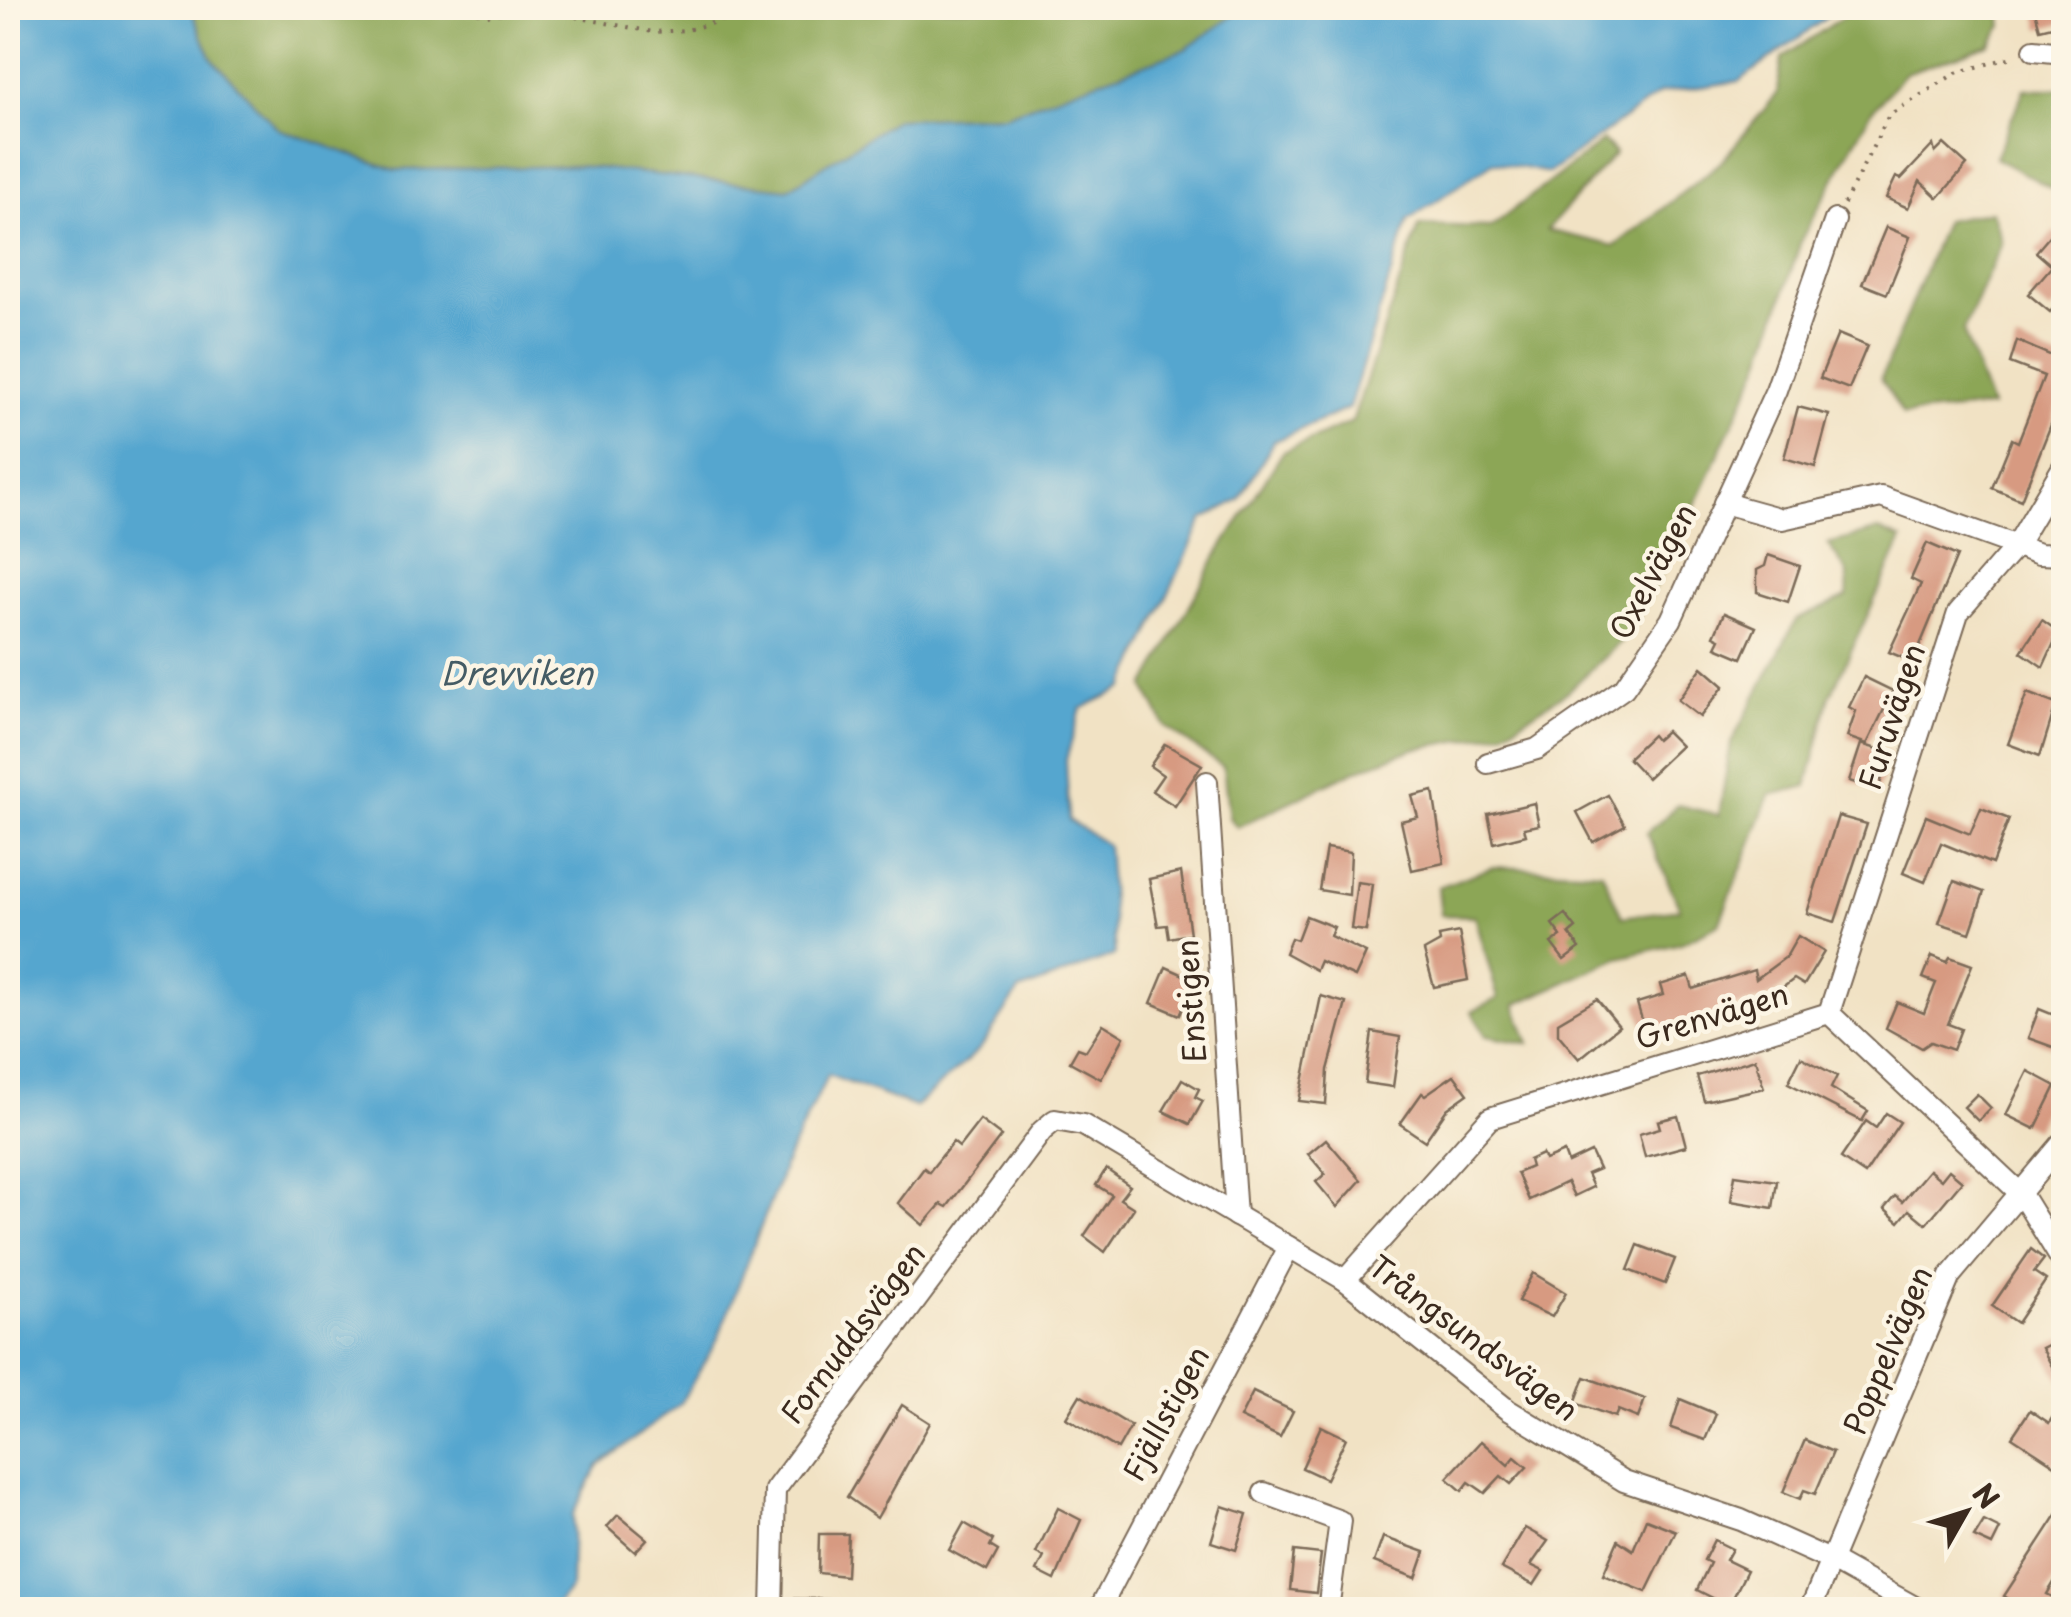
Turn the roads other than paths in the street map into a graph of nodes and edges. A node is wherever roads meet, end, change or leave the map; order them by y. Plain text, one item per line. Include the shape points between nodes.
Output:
1 (2034, 50) road end
2 (2064, 53) edge
3 (1835, 220) road end
4 (2064, 465) edge
5 (1724, 503) junction
6 (2016, 546) junction
7 (2064, 555) edge
8 (1488, 763) dead end
9 (1207, 782) dead end
10 (1829, 1012) junction
11 (1056, 1120) joint
12 (2064, 1141) edge
13 (2022, 1194) junction
14 (1236, 1216) junction
15 (1289, 1247) junction
16 (2064, 1264) edge
17 (1344, 1280) junction
18 (1264, 1493) dead end
19 (1830, 1560) junction
20 (772, 1609) edge
21 (834, 1610) edge
22 (1099, 1610) edge
23 (1328, 1610) edge
24 (1810, 1610) edge
25 (1920, 1610) edge

1 - 2 street
3 - 5 street, Oxelvägen via 1776,390
4 - 6 street, Furuvägen
5 - 6 street, Oxelvägen via 1782,520 1881,497
5 - 8 street, Oxelvägen via 1670,620 1624,688 1537,749
6 - 7 street, Oxelvägen
6 - 10 street, Furuvägen via 1958,613
9 - 14 street, Enstigen
10 - 13 street, Grenvägen
10 - 17 street, Grenvägen via 1490,1118
11 - 14 street, Trångsundsvägen via 1083,1125
11 - 20 street, Fornuddsvägen via 774,1490
12 - 13 street, Poppelvägen
13 - 16 street, Grenvägen
13 - 19 street, Poppelvägen via 1950,1276
14 - 15 street, Trångsundsvägen
15 - 17 street, Trångsundsvägen
15 - 22 street, Fjällstigen
17 - 19 street, Trångsundsvägen via 1508,1410 1624,1481 1742,1520
18 - 23 street via 1340,1521
19 - 24 street, Poppelvägen
19 - 25 street, Trångsundsvägen
20 - 21 street

